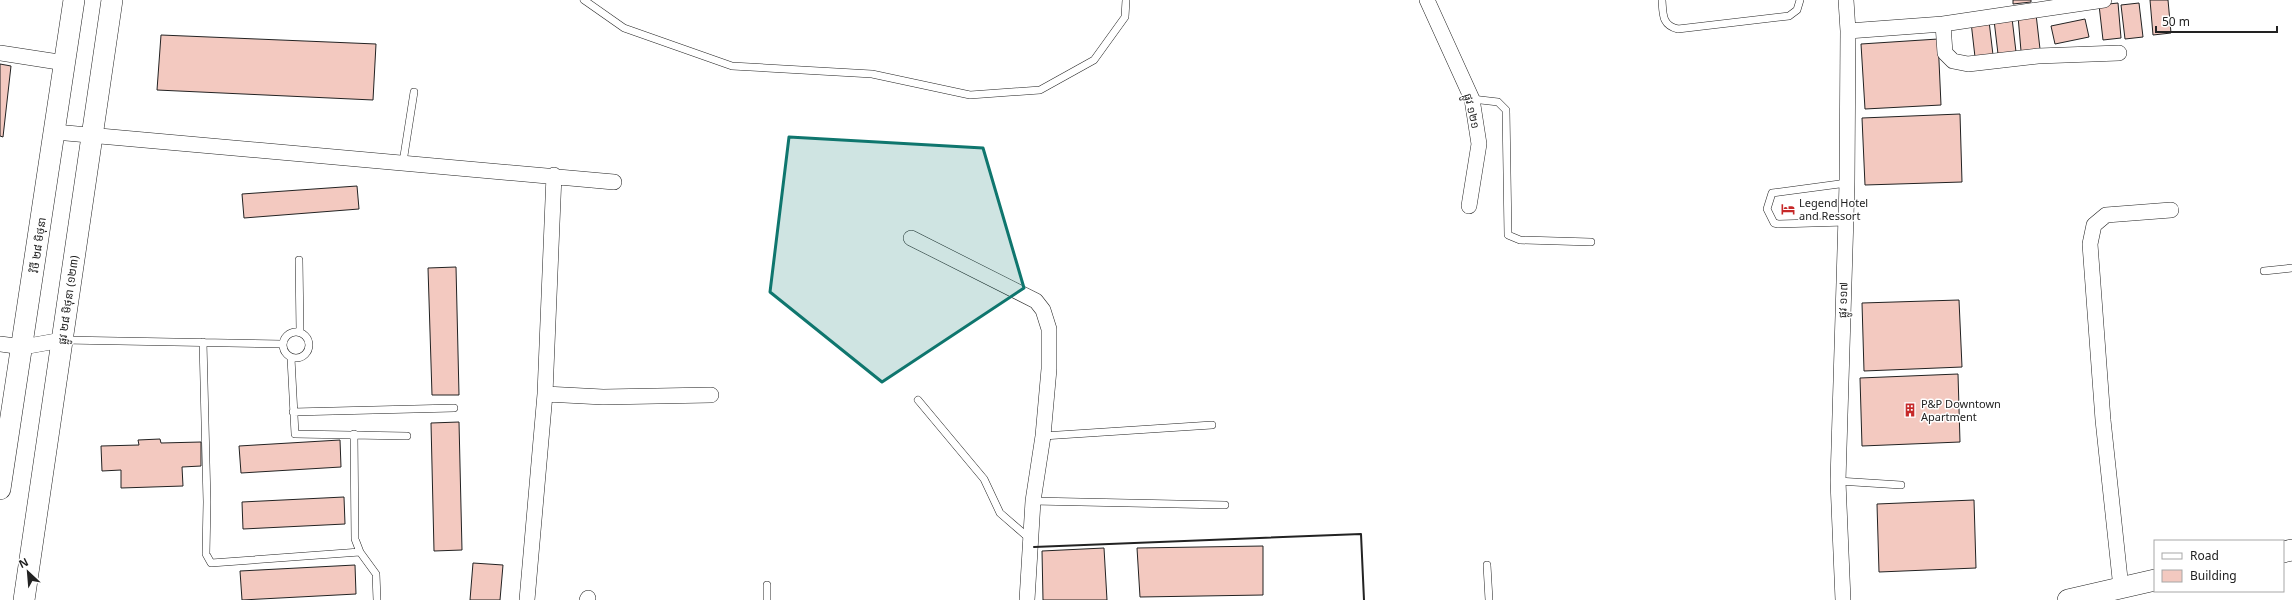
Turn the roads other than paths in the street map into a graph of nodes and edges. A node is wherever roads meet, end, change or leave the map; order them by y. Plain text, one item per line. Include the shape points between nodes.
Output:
1 (74, 0) edge
2 (112, 0) edge
3 (584, 0) edge
4 (1126, 0) edge
5 (1427, 0) edge
6 (1662, 0) edge
7 (1800, 0) edge
8 (1846, 0) edge
9 (2104, 0) edge
10 (1943, 24) junction
11 (1848, 31) junction
12 (0, 53) edge
13 (2119, 53) dead end
14 (64, 63) junction
15 (414, 92) dead end
16 (1472, 99) junction
17 (54, 132) junction
18 (92, 136) junction
19 (403, 162) junction
20 (554, 175) junction
21 (614, 182) dead end
22 (1847, 183) junction
23 (1469, 206) dead end
24 (2171, 210) dead end
25 (1846, 222) junction
26 (911, 238) dead end
27 (1591, 242) dead end
28 (299, 260) dead end
29 (2292, 268) edge
30 (2264, 270) dead end
31 (300, 331) junction
32 (62, 340) junction
33 (203, 342) junction
34 (0, 344) edge
35 (282, 344) junction
36 (23, 347) junction
37 (290, 358) junction
38 (545, 394) junction
39 (711, 395) dead end
40 (918, 400) dead end
41 (454, 408) dead end
42 (6, 409) edge
43 (293, 412) junction
44 (1212, 425) dead end
45 (354, 434) junction
46 (407, 436) dead end
47 (1043, 436) junction
48 (1838, 481) junction
49 (1901, 485) dead end
50 (0, 489) edge
51 (1033, 501) junction
52 (1225, 505) dead end
53 (1030, 540) junction
54 (360, 552) junction
55 (1487, 564) dead end
56 (2154, 580) edge
57 (767, 585) dead end
58 (2121, 588) junction
59 (24, 600) edge
60 (377, 600) edge
61 (527, 600) edge
62 (767, 600) edge
63 (1027, 600) edge
64 (1489, 600) edge
65 (1843, 600) edge
66 (2068, 600) edge

1 - 14 main road, វិថី ២៨ មិថុនា
2 - 18 main road, ផ្លូវ ២៨ មិថុនា (១២៣)
3 - 4 lane via 624,28 732,66 872,74 970,95 1040,90 1094,60 1125,17
5 - 16 street, ផ្លូវ ១២១
6 - 7 lane via 1663,19 1669,27 1678,30 1789,16 1797,10
8 - 11 street, ផ្លូវ ១១៧
9 - 10 street
10 - 11 street
10 - 13 street via 1945,53 1953,61 1968,64 2038,56
11 - 22 street, ផ្លូវ ១១៧
12 - 14 street
14 - 17 main road, វិថី ២៨ មិថុនា
15 - 19 lane
16 - 23 street, ផ្លូវ ១២១ via 1479,144
16 - 27 lane via 1498,102 1506,110 1508,235 1520,240
17 - 18 street
17 - 36 main road, វិថី ២៨ មិថុនា
18 - 19 street
18 - 32 main road, ផ្លូវ ២៨ មិថុនា (១២៣)
19 - 20 street
20 - 21 street
20 - 38 street
22 - 25 street, ផ្លូវ ១១៧
22 - 25 lane via 1772,193 1767,209 1774,223 1778,224
24 - 58 street via 2106,215 2094,225 2090,244 2103,420
25 - 48 street, ផ្លូវ ១១៧
26 - 47 street via 1036,301 1043,310 1049,329 1049,369
28 - 31 lane
29 - 30 lane
31 - 35 lane via 292,333
31 - 37 lane via 308,336 310,343 307,353 300,358
32 - 33 lane
32 - 36 street
32 - 59 main road, ផ្លូវ ២៨ មិថុនា (១២៣)
33 - 35 lane
33 - 54 lane via 206,554 211,563
34 - 36 street
35 - 37 lane
36 - 42 main road, វិថី ២៨ មិថុនា
37 - 43 lane
38 - 39 street via 603,397
38 - 61 street
40 - 53 lane via 984,480 1000,513
41 - 43 lane
42 - 50 main road, វិថី ២៨ មិថុនា
43 - 45 lane via 295,434
44 - 47 lane
45 - 46 lane
45 - 54 lane via 354,532
47 - 51 street
48 - 49 lane
48 - 65 street, ផ្លូវ ១១៧
51 - 52 lane
51 - 53 street
53 - 63 street
54 - 60 lane via 376,574
55 - 64 lane
56 - 58 main road
57 - 62 lane
58 - 66 main road

